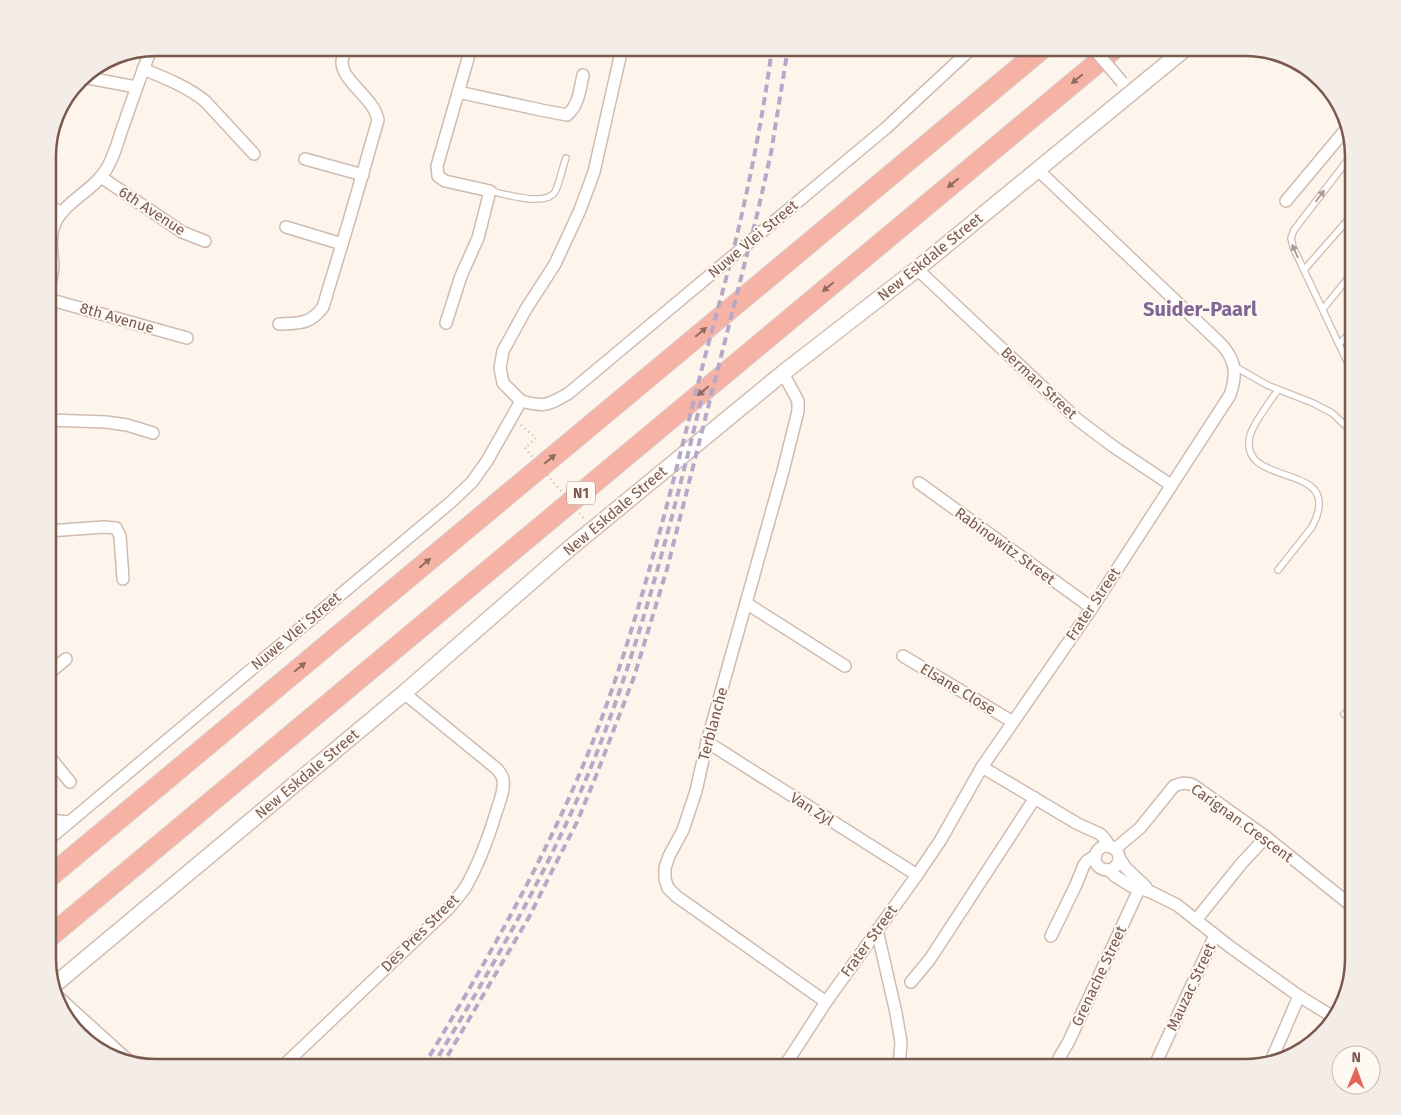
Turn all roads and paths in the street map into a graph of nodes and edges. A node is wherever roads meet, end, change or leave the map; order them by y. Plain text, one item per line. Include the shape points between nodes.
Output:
1 (344, 56) edge
2 (469, 56) edge
3 (620, 56) edge
4 (963, 56) edge
5 (1033, 56) edge
6 (1100, 56) edge
7 (1105, 56) edge
8 (1174, 56) edge
9 (148, 57) edge
10 (143, 69) junction
11 (583, 75) dead end
12 (93, 79) edge
13 (1127, 87) junction
14 (136, 88) junction
15 (458, 92) junction
16 (1342, 134) edge
17 (254, 154) dead end
18 (566, 158) dead end
19 (305, 159) dead end
20 (1345, 164) edge
21 (1038, 170) junction
22 (363, 175) junction
23 (101, 177) junction
24 (490, 191) junction
25 (1286, 201) dead end
26 (56, 210) edge
27 (62, 212) junction
28 (1345, 224) edge
29 (56, 225) edge
30 (286, 227) dead end
31 (205, 240) dead end
32 (342, 244) junction
33 (917, 269) junction
34 (1304, 270) junction
35 (1345, 283) edge
36 (56, 301) edge
37 (1323, 310) junction
38 (446, 323) dead end
39 (278, 324) dead end
40 (186, 338) dead end
41 (1345, 338) edge
42 (1339, 344) junction
43 (1345, 356) edge
44 (1234, 366) junction
45 (782, 373) junction
46 (1278, 390) junction
47 (521, 401) junction
48 (56, 420) edge
49 (520, 424) dead end
50 (1345, 425) edge
51 (153, 433) dead end
52 (919, 484) dead end
53 (1171, 485) junction
54 (585, 520) dead end
55 (56, 531) edge
56 (1278, 570) dead end
57 (123, 579) dead end
58 (746, 603) junction
59 (1092, 608) junction
60 (903, 656) dead end
61 (66, 659) dead end
62 (845, 666) dead end
63 (56, 667) edge
64 (277, 686) junction
65 (404, 693) junction
66 (1013, 722) junction
67 (707, 742) junction
68 (56, 765) edge
69 (982, 767) junction
70 (70, 782) dead end
71 (1035, 798) junction
72 (56, 821) edge
73 (69, 822) junction
74 (1078, 824) junction
75 (56, 833) edge
76 (1266, 837) junction
77 (1115, 851) junction
78 (1097, 852) junction
79 (56, 856) edge
80 (1105, 869) junction
81 (56, 871) edge
82 (917, 875) junction
83 (1075, 887) junction
84 (1144, 888) junction
85 (1345, 900) edge
86 (1196, 920) junction
87 (877, 930) junction
88 (56, 931) edge
89 (1215, 935) junction
90 (1051, 936) dead end
91 (59, 981) edge
92 (911, 982) dead end
93 (1299, 996) junction
94 (826, 1002) junction
95 (69, 1007) edge
96 (1328, 1014) edge
97 (117, 1050) edge
98 (1274, 1054) edge
99 (291, 1059) edge
100 (790, 1059) edge
101 (900, 1059) edge
102 (1060, 1059) edge
103 (1158, 1059) edge

1 - 22 street via 342,63 348,77 372,106 378,120
2 - 15 street
3 - 47 street via 594,172 580,210 555,264 503,350 502,383
4 - 47 street, Nuwe Vlei Street via 886,128 569,393 548,404
64 -> 5 highway
6 - 13 street, bridge
7 -> 88 highway, N1
8 - 13 street, New Eskdale Street
9 - 10 street
10 - 14 street
10 - 17 street via 196,94
11 - 15 street via 577,103 567,114
12 - 14 street
13 - 21 street, New Eskdale Street
14 - 23 street via 113,155
15 - 24 street via 436,166 438,176 446,181
16 - 25 street
18 - 24 lane via 555,191 546,199
19 - 22 street
34 -> 20 lane via 1292,244 1292,233
21 - 33 street, New Eskdale Street
21 - 44 street via 1222,345
22 - 32 street
23 - 27 street
23 - 31 street, 6th Avenue via 182,232
24 - 38 street via 478,238 461,276
26 - 27 street
27 - 29 street
28 - 34 lane
30 - 32 street
32 - 39 street via 318,314 306,322
33 - 45 street, New Eskdale Street
33 - 53 street, Berman Street via 1078,420
34 - 37 lane
35 - 37 lane
36 - 40 street, 8th Avenue
37 - 42 lane
41 - 42 lane
42 - 43 lane
44 - 46 lane
44 - 53 street, Frater Street via 1230,395
45 - 58 street, Terblanche via 798,401 798,411
45 - 65 street, New Eskdale Street via 570,548
46 - 50 lane via 1313,403 1332,413
46 - 56 lane via 1251,432 1251,454 1263,465 1309,486 1317,494 1319,502 1312,528
47 - 73 street, Nuwe Vlei Street via 472,482
48 - 51 street via 106,422
49 - 54 path, bridge via 536,438 525,448
52 - 59 street, Rabinowitz Street
53 - 59 street, Frater Street
55 - 57 street via 116,528 120,536
58 - 62 street
58 - 67 street, Terblanche
59 - 66 street, Frater Street
60 - 66 street, Elsane Close
61 - 63 street
64 - 79 highway
64 - 81 highway
65 - 91 street, New Eskdale Street
65 - 99 street, Des Pres Street via 502,775 499,804 474,873 448,909
66 - 69 street, Frater Street
67 - 82 street, Van Zyl
67 - 94 street, Terblanche via 696,791 683,830 665,868 668,888
68 - 70 street
69 - 71 street
69 - 82 street, Frater Street
71 - 74 street
71 - 92 street via 930,959
72 - 73 street
73 - 75 street, Nuwe Vlei Street
74 - 77 street via 1100,834
74 - 78 street
76 - 77 street, Carignan Crescent via 1193,785 1182,783 1174,786 1140,828
76 - 85 street, Carignan Crescent
76 - 86 street
77 - 78 street via 1104,847
77 - 80 street via 1118,864
77 - 84 street
78 - 80 street via 1096,861
78 - 83 street via 1084,864
80 - 83 street via 1090,872
80 - 84 street via 1131,886
82 - 87 street, Frater Street
83 - 90 street
84 - 86 street via 1177,905
84 - 102 street, Grenache Street
86 - 89 street
87 - 94 street, Frater Street
87 - 101 street via 896,1013 901,1042
89 - 93 street
89 - 103 street, Mauzac Street
93 - 96 street
93 - 98 street
94 - 100 street, Frater Street
95 - 97 street

